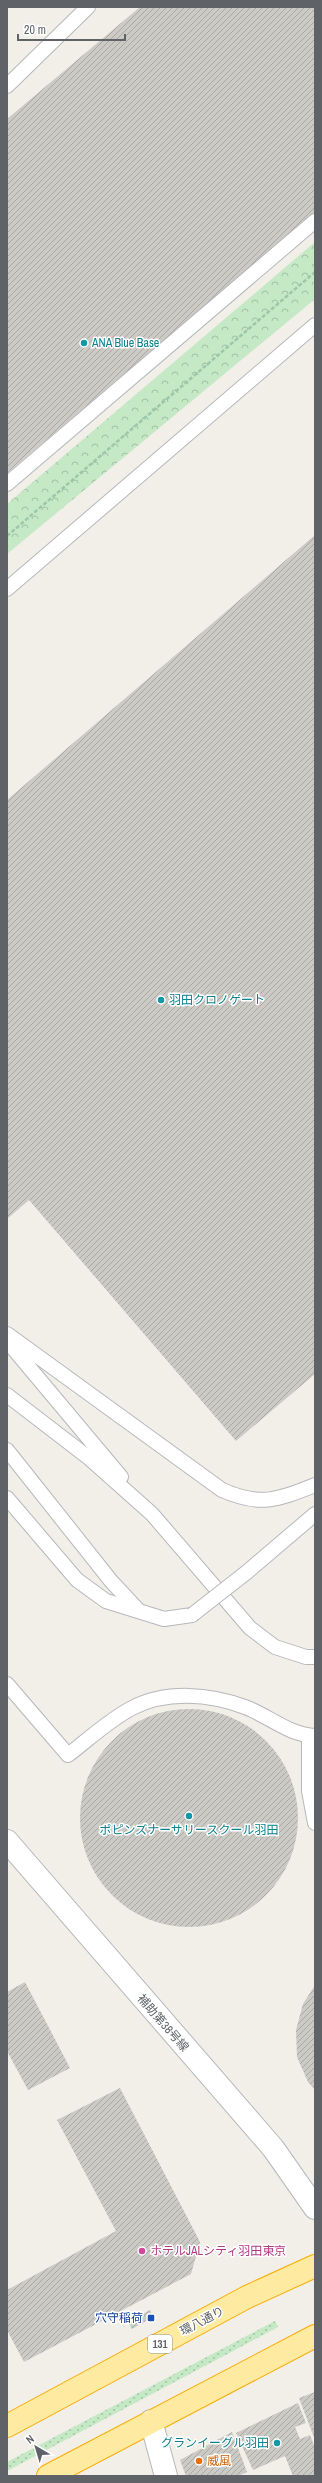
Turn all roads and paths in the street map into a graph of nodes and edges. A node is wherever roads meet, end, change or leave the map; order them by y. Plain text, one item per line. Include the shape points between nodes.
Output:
1 (88, 7) edge
2 (7, 86) edge
3 (315, 221) edge
4 (315, 272) edge
5 (315, 325) edge
6 (7, 484) edge
7 (7, 536) edge
8 (7, 588) edge
9 (7, 1334) edge
10 (7, 1341) edge
11 (7, 1395) edge
12 (7, 1450) edge
13 (315, 1485) edge
14 (7, 1498) edge
15 (152, 1514) junction
16 (315, 1514) edge
17 (140, 1612) junction
18 (315, 1657) edge
19 (7, 1684) edge
20 (312, 1736) edge
21 (315, 1823) edge
22 (7, 1841) edge
23 (315, 2208) edge
24 (315, 2266) edge
25 (315, 2336) edge
26 (150, 2421) junction
27 (7, 2426) edge
28 (48, 2476) edge
29 (166, 2476) edge

1 - 2 lane
3 - 6 lane
4 - 7 path
5 - 8 lane
9 - 13 lane via 222,1490 243,1499 266,1501
10 - 15 lane
11 - 15 lane via 89,1458
12 - 17 lane via 111,1581
14 - 17 lane via 77,1580 106,1601
15 - 18 lane via 250,1628 275,1647 306,1657
16 - 17 lane, bridge via 192,1615 164,1619
19 - 20 lane via 68,1755 113,1719 134,1707 158,1699 200,1695 246,1707 281,1726
20 - 21 lane via 308,1791
22 - 23 street, 補助第38号線 via 273,2148
24 - 27 highway, 環八通り / 131 via 247,2297
25 - 26 highway
26 - 28 highway
26 - 29 street

